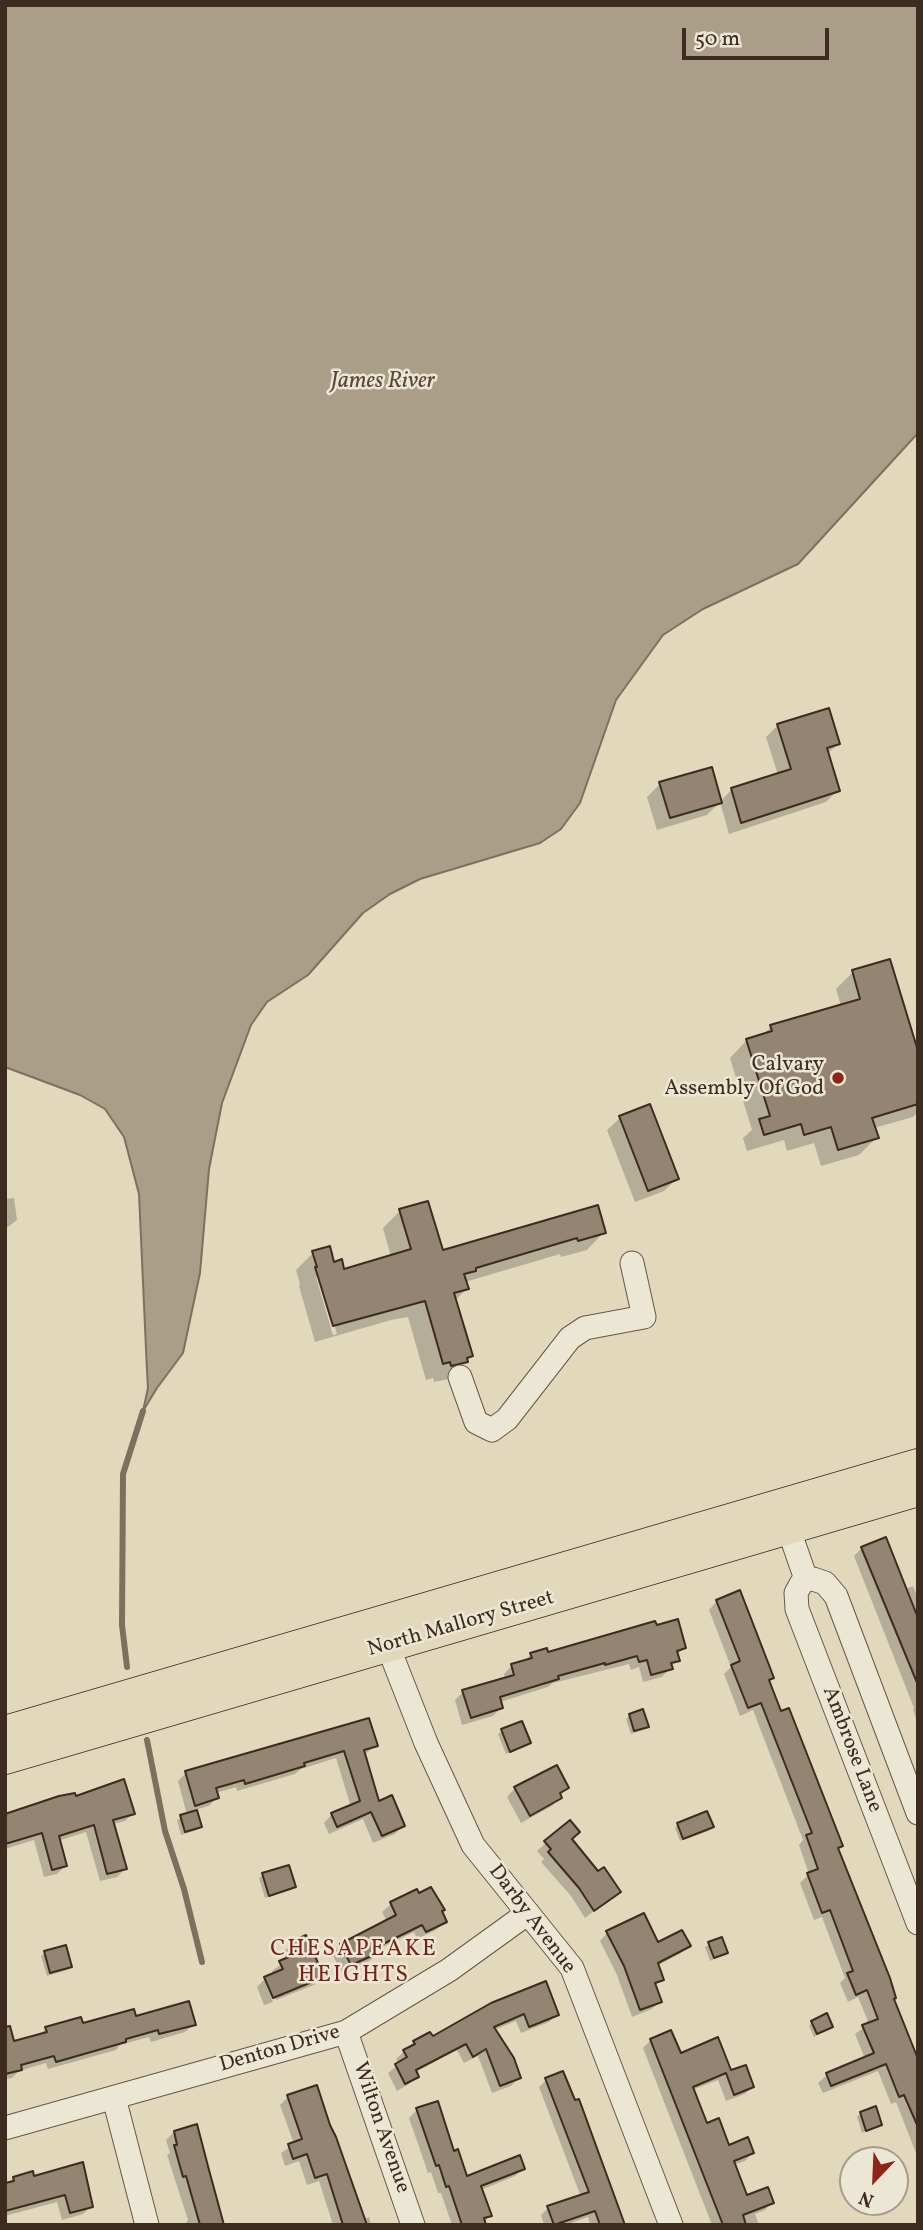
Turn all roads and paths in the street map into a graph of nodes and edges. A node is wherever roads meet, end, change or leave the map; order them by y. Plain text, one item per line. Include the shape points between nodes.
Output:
1 (632, 1263) dead end
2 (460, 1377) dead end
3 (918, 1464) edge
4 (918, 1491) edge
5 (784, 1516) junction
6 (806, 1579) junction
7 (383, 1634) junction
8 (5, 1731) edge
9 (890, 1741) junction
10 (854, 1757) junction
11 (5, 1759) edge
12 (918, 1813) edge
13 (528, 1913) junction
14 (918, 1923) edge
15 (346, 2032) junction
16 (114, 2098) junction
17 (5, 2128) edge
18 (147, 2225) edge
19 (413, 2225) edge
20 (671, 2225) edge

1 - 2 street via 644,1317 584,1328 570,1338 507,1419 492,1430 476,1422
3 - 5 main road, North Mallory Street
4 - 5 main road, North Mallory Street
5 - 6 street
5 - 7 main road, North Mallory Street
6 - 9 street, Ambrose Lane via 825,1583 836,1596
6 - 10 street, Ambrose Lane via 798,1588 796,1604
7 - 8 main road, North Mallory Street
7 - 11 main road, North Mallory Street
7 - 13 street, Darby Avenue via 473,1845
9 - 10 street
9 - 12 street, Ambrose Lane
10 - 14 street, Ambrose Lane
13 - 15 street, Denton Drive via 449,1970
13 - 20 street, Darby Avenue via 572,1968
15 - 16 street, Denton Drive
15 - 19 street, Wilton Avenue
16 - 17 street, Denton Drive
16 - 18 street

